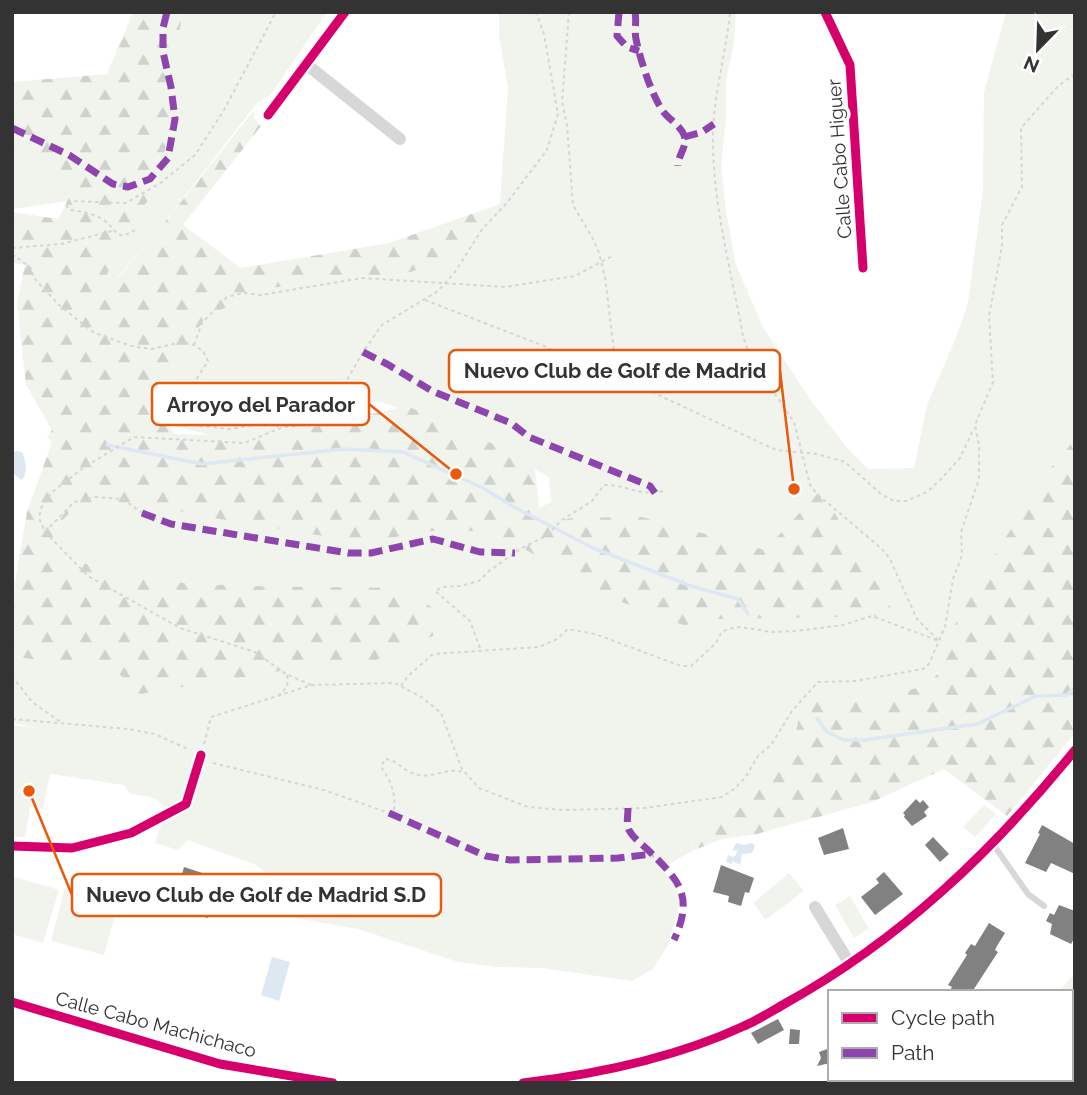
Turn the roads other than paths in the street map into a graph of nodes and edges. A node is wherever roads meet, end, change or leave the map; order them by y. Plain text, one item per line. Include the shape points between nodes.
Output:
1 (345, 12) edge
2 (825, 12) edge
3 (306, 64) junction
4 (268, 115) dead end
5 (400, 139) dead end
6 (863, 268) dead end
7 (1075, 750) edge
8 (201, 755) road end
9 (993, 844) junction
10 (12, 846) edge
11 (1044, 906) dead end
12 (814, 907) dead end
13 (850, 964) junction
14 (12, 1002) edge
15 (334, 1083) edge
16 (523, 1083) edge

1 - 3 street
2 - 6 street, Calle Cabo Higuer via 850,65
3 - 4 street
3 - 5 street
7 - 9 street
8 - 10 street via 186,804 131,833 72,848
9 - 11 lane via 1028,894
9 - 13 street via 932,902
12 - 13 street
13 - 16 street via 744,1026 683,1049 587,1075
14 - 15 street, Calle Cabo Machichaco via 220,1064

